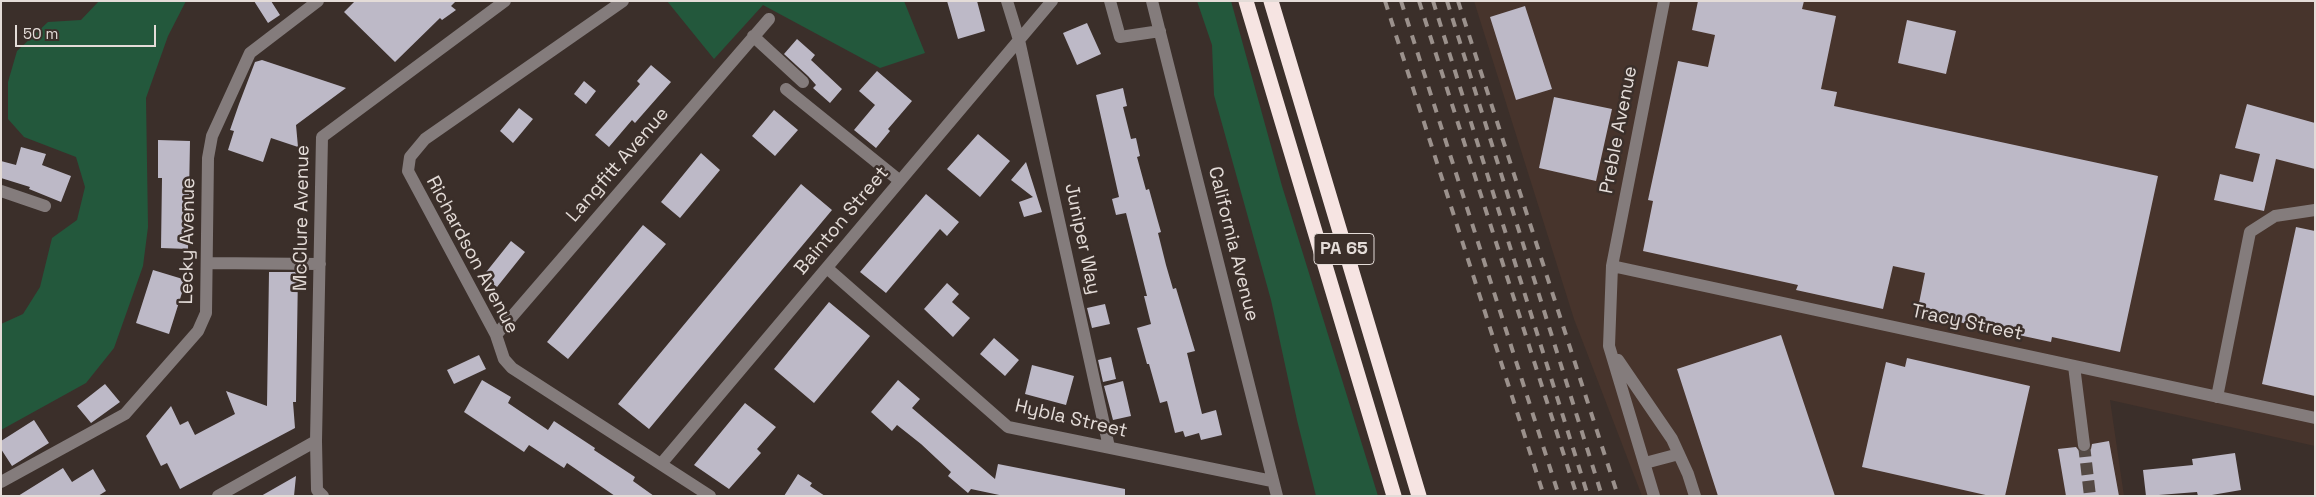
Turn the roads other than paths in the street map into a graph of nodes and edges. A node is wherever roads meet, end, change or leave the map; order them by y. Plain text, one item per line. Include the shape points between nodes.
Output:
1 (318, 1) edge
2 (505, 1) edge
3 (623, 1) edge
4 (1008, 1) edge
5 (1052, 1) edge
6 (1110, 1) edge
7 (1152, 1) edge
8 (1246, 1) edge
9 (1271, 1) edge
10 (1664, 1) edge
11 (769, 19) dead end
12 (1160, 31) junction
13 (753, 36) junction
14 (1019, 40) junction
15 (804, 82) dead end
16 (786, 89) dead end
17 (900, 181) junction
18 (1, 191) edge
19 (45, 206) dead end
20 (2315, 210) edge
21 (207, 263) junction
22 (320, 264) junction
23 (1612, 266) junction
24 (827, 268) junction
25 (496, 336) junction
26 (1609, 346) junction
27 (2074, 366) junction
28 (2217, 397) junction
29 (2315, 418) edge
30 (316, 441) junction
31 (2084, 445) tunnel mouth
32 (1109, 447) junction
33 (1679, 454) junction
34 (1645, 463) junction
35 (661, 464) junction
36 (1272, 480) junction
37 (1, 482) edge
38 (218, 496) edge
39 (323, 496) edge
40 (710, 496) edge
41 (1277, 496) edge
42 (1394, 496) edge
43 (1419, 496) edge
44 (1654, 496) edge
45 (1695, 496) edge

1 - 21 street, Lecky Avenue via 250,53 212,136 208,158
2 - 22 street, McClure Avenue via 322,137
3 - 25 street, Richardson Avenue via 425,139 410,157 410,178
4 - 14 street, Juniper Way
5 - 14 street, Bainton Street
6 - 12 street via 1120,37
7 - 12 street, California Avenue
8 - 42 highway, PA 65
9 - 43 highway, PA 65 via 1280,40
10 - 23 street, Preble Avenue
11 - 13 street, Langfitt Avenue
12 - 36 street, California Avenue
13 - 15 street
13 - 25 street, Langfitt Avenue
14 - 17 street, Bainton Street
14 - 32 street, Juniper Way
16 - 17 street
17 - 24 street, Bainton Street
18 - 19 street
20 - 28 street via 2275,216 2250,232
21 - 22 street
21 - 37 street, Lecky Avenue via 206,313 201,326 130,409
22 - 30 street, McClure Avenue
23 - 26 street, Preble Avenue
23 - 27 street, Tracy Street
24 - 32 street, Hybla Street via 1008,427
24 - 35 street, Bainton Street
25 - 35 street, Richardson Avenue via 504,359 512,368
26 - 33 street
26 - 34 street, Preble Avenue
27 - 28 street, Tracy Street
27 - 31 street
28 - 29 street, Tracy Street
30 - 38 street
30 - 39 street, McClure Avenue via 317,490
32 - 36 street, Hybla Street
33 - 34 street
33 - 45 street
34 - 44 street, Preble Avenue
35 - 40 street, Richardson Avenue
36 - 41 street, California Avenue

